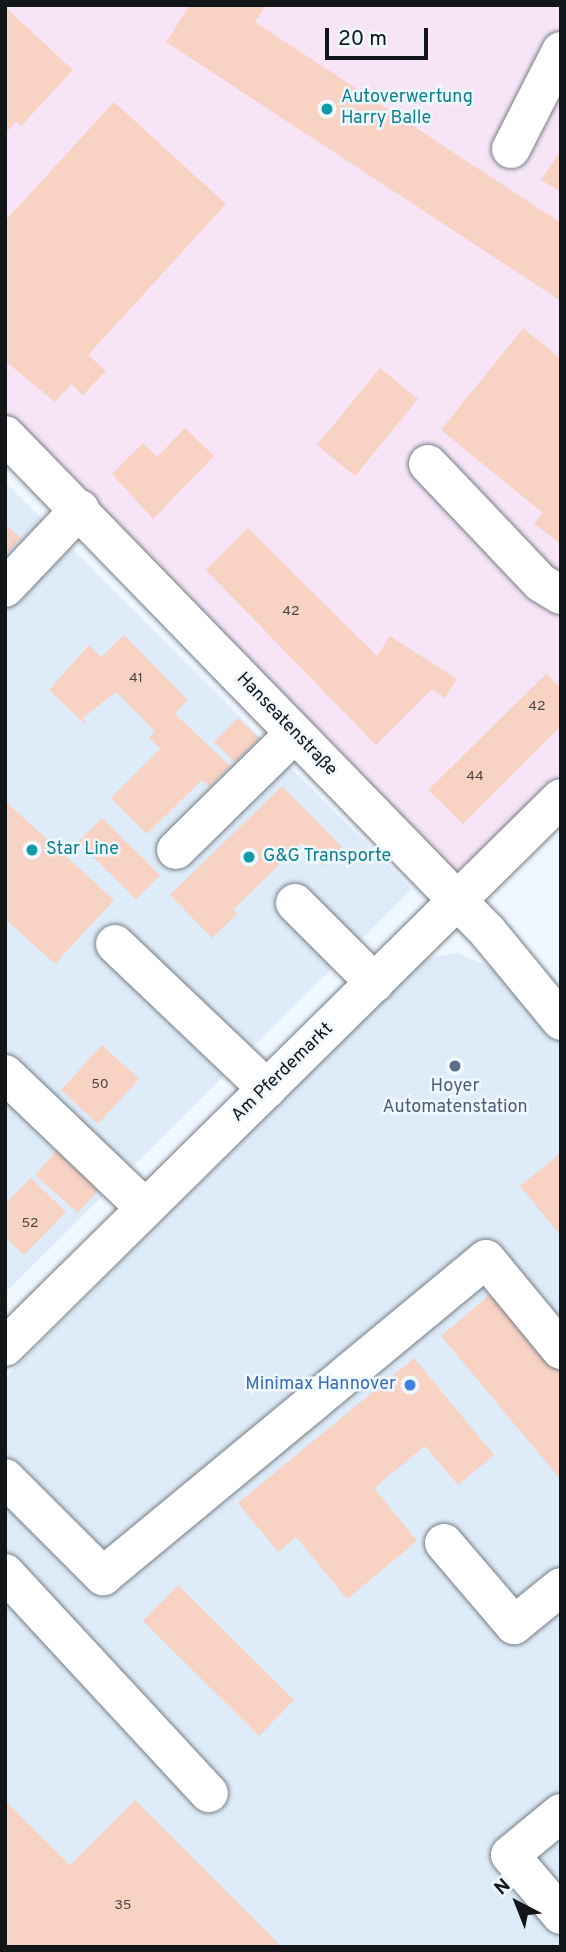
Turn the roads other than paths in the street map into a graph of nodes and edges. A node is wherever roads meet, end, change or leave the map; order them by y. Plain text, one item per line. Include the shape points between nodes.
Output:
1 (561, 51) edge
2 (511, 149) dead end
3 (5, 435) edge
4 (428, 464) dead end
5 (80, 509) junction
6 (5, 588) edge
7 (561, 595) edge
8 (294, 734) junction
9 (561, 798) edge
10 (176, 850) dead end
11 (458, 901) junction
12 (295, 903) dead end
13 (115, 944) dead end
14 (375, 983) junction
15 (561, 1021) edge
16 (5, 1074) edge
17 (267, 1089) junction
18 (144, 1207) junction
19 (8, 1340) edge
20 (561, 1350) edge
21 (5, 1478) edge
22 (444, 1544) dead end
23 (5, 1573) edge
24 (561, 1587) edge
25 (209, 1793) dead end
26 (561, 1813) edge
27 (561, 1915) edge

1 - 2 street
3 - 5 street, Hanseatenstraße
4 - 7 street via 541,583
5 - 6 street
5 - 8 street, Hanseatenstraße
8 - 10 street
8 - 11 street, Hanseatenstraße
9 - 11 street, Am Pferdemarkt
11 - 14 street, Am Pferdemarkt
11 - 15 street, Hanseatenstraße
12 - 14 street
13 - 17 street
14 - 17 street, Am Pferdemarkt
16 - 18 street
17 - 18 street, Am Pferdemarkt
18 - 19 street, Am Pferdemarkt
20 - 21 street via 486,1259 103,1576
22 - 24 street via 514,1625
23 - 25 street
26 - 27 street via 510,1855

